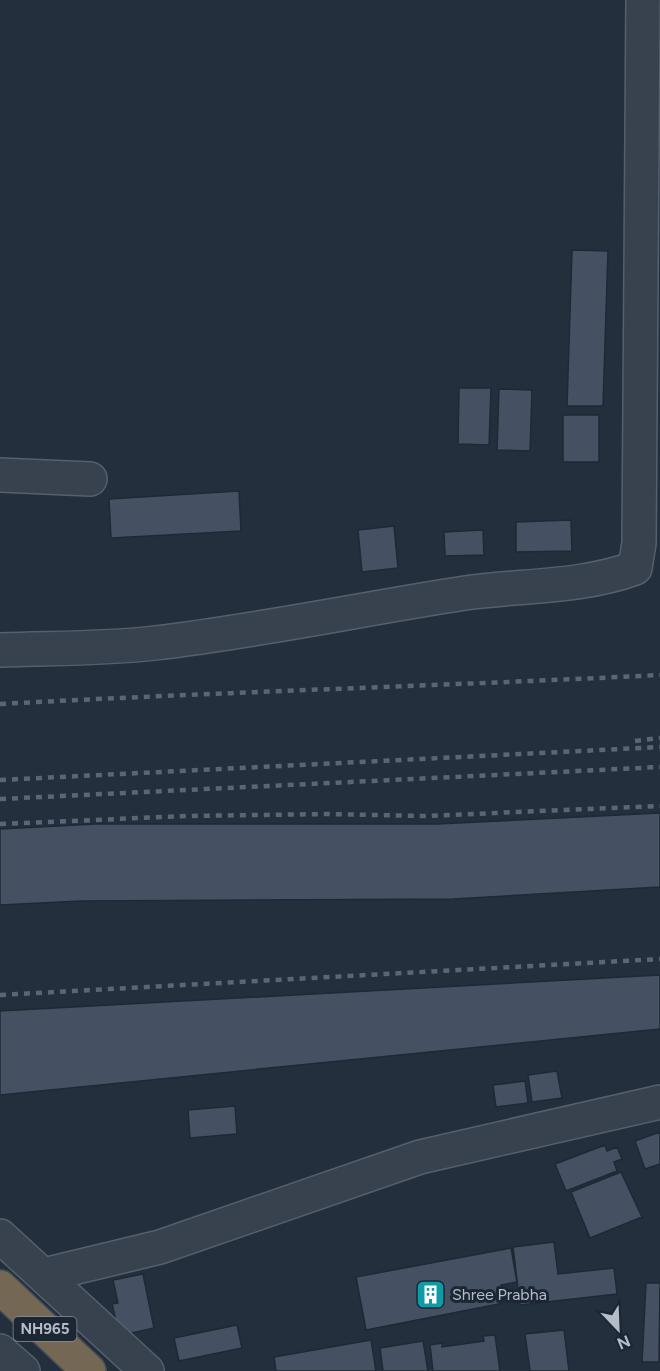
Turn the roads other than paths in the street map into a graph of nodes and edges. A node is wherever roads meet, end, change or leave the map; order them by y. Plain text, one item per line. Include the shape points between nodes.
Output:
1 (643, 0) edge
2 (0, 475) edge
3 (90, 479) dead end
4 (647, 565) edge
5 (0, 650) edge
6 (660, 1102) edge
7 (0, 1236) edge
8 (44, 1275) junction
9 (0, 1287) edge
10 (0, 1351) edge
11 (22, 1371) edge
12 (89, 1371) edge
13 (147, 1371) edge

1 - 4 street via 639,543
2 - 3 street
4 - 5 street via 586,580 466,593 151,644
6 - 8 street via 420,1157 160,1247
7 - 8 street
8 - 13 street
9 - 12 highway, NH965
10 - 11 street

